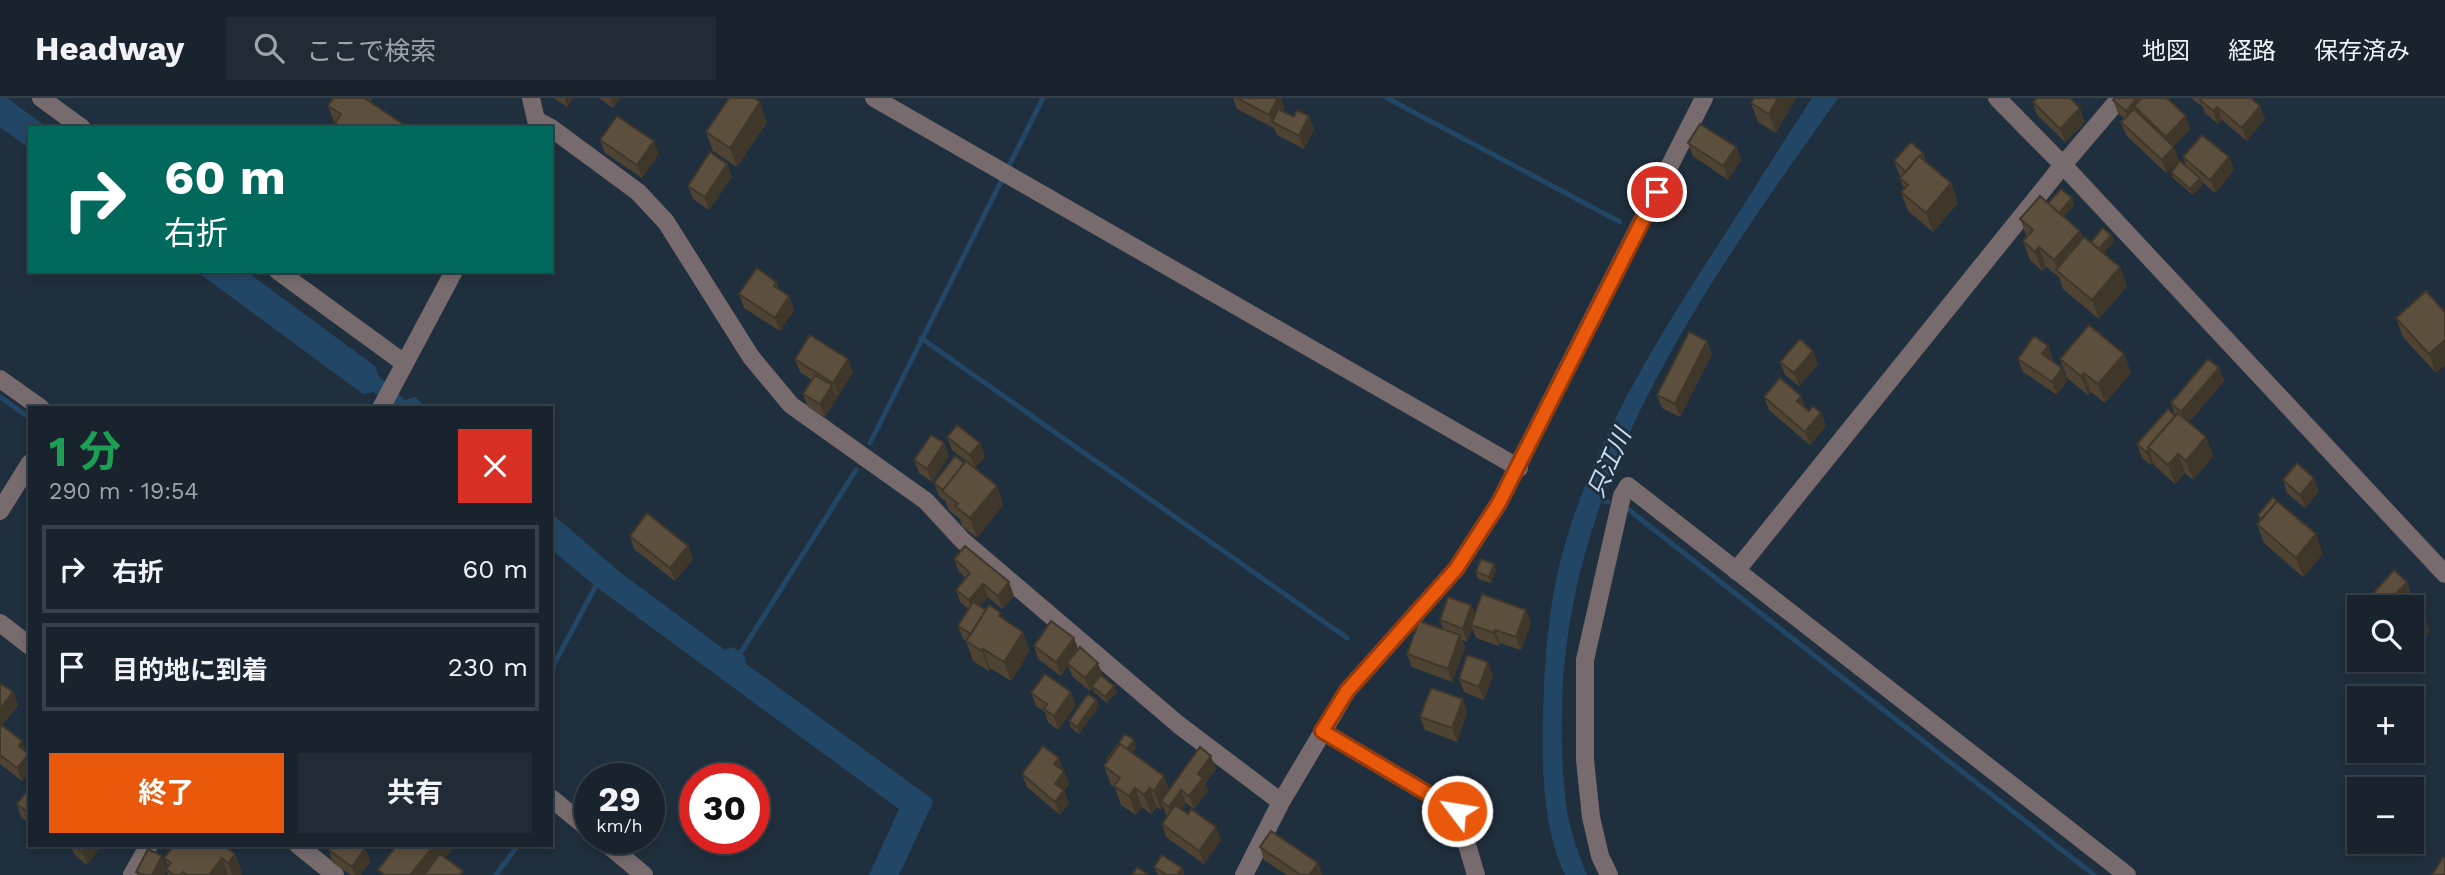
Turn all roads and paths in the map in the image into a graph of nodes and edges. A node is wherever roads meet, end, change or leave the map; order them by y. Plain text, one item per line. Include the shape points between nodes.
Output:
1 (41, 98) edge
2 (531, 98) edge
3 (543, 98) edge
4 (874, 98) edge
5 (1704, 98) edge
6 (1997, 98) edge
7 (2120, 98) edge
8 (79, 126) edge
9 (542, 126) edge
10 (553, 134) edge
11 (2063, 165) junction
12 (281, 273) edge
13 (453, 273) edge
14 (404, 363) junction
15 (0, 379) edge
16 (38, 406) edge
17 (382, 406) edge
18 (28, 466) edge
19 (1519, 468) junction
20 (0, 511) edge
21 (1736, 571) junction
22 (2445, 574) edge
23 (0, 623) edge
24 (28, 644) edge
25 (1322, 731) junction
26 (553, 800) edge
27 (1281, 802) junction
28 (574, 817) edge
29 (148, 847) edge
30 (300, 847) edge
31 (619, 854) edge
32 (132, 875) edge
33 (335, 875) edge
34 (644, 875) edge
35 (1244, 875) edge
36 (1476, 875) edge
37 (1609, 875) edge
38 (2127, 875) edge

1 - 8 street
2 - 9 street
3 - 9 street
4 - 19 street
5 - 19 street
6 - 11 street
7 - 11 street
10 - 27 street via 638,192 666,222 751,357 791,405 926,501 962,540 1179,725
11 - 21 street
11 - 22 street
12 - 14 street
13 - 14 street
14 - 17 street
15 - 16 street
18 - 20 street
19 - 25 street via 1456,569 1347,691
21 - 37 street via 1628,486 1585,660 1591,817
21 - 38 street
23 - 24 street
25 - 27 street
25 - 36 street via 1457,811
26 - 28 street
27 - 35 street
29 - 32 street
30 - 33 street
31 - 34 street

